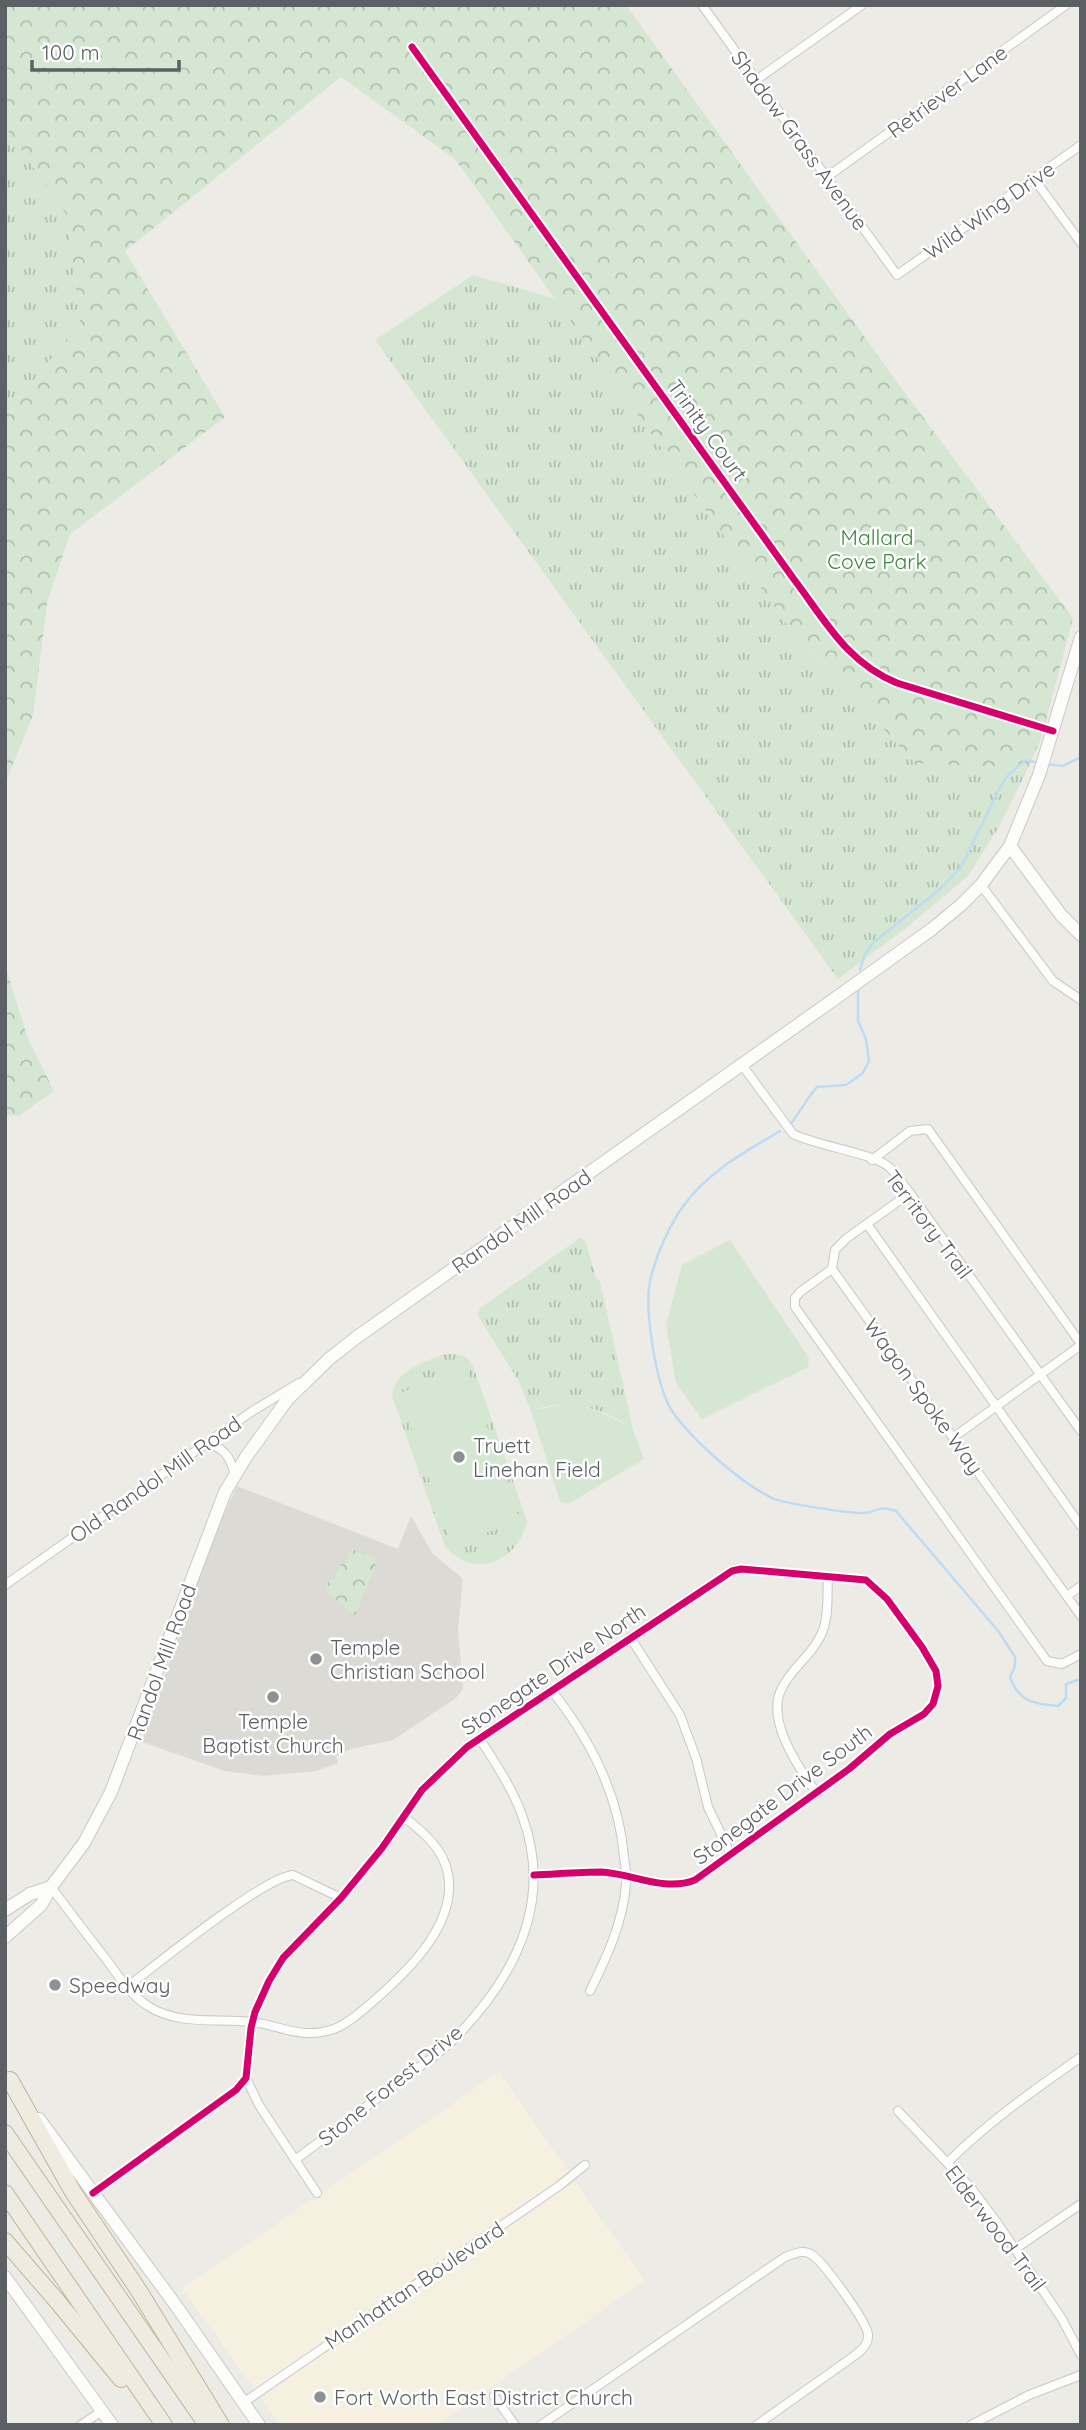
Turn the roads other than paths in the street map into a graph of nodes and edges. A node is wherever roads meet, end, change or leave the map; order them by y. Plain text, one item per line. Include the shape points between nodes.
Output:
1 (702, 5) edge
2 (862, 5) edge
3 (1066, 5) edge
4 (412, 47) dead end
5 (756, 80) junction
6 (1081, 145) edge
7 (827, 177) junction
8 (1034, 179) junction
9 (1081, 243) edge
10 (897, 275) joint
11 (1081, 637) edge
12 (1053, 731) junction
13 (1010, 846) junction
14 (981, 885) junction
15 (1081, 935) edge
16 (1081, 1000) edge
17 (742, 1065) junction
18 (872, 1160) junction
19 (910, 1193) junction
20 (867, 1224) junction
21 (832, 1269) junction
22 (1081, 1344) edge
23 (1040, 1374) junction
24 (308, 1378) junction
25 (995, 1406) junction
26 (1081, 1432) edge
27 (954, 1437) junction
28 (200, 1447) junction
29 (235, 1475) junction
30 (1081, 1526) edge
31 (828, 1576) junction
32 (5, 1585) edge
33 (1081, 1586) edge
34 (1067, 1596) junction
35 (1081, 1616) edge
36 (630, 1637) junction
37 (1081, 1654) edge
38 (938, 1680) joint
39 (552, 1691) junction
40 (480, 1739) junction
41 (816, 1792) junction
42 (404, 1818) junction
43 (732, 1855) junction
44 (534, 1875) junction
45 (626, 1876) junction
46 (51, 1887) junction
47 (341, 1898) junction
48 (5, 1910) edge
49 (5, 1937) edge
50 (127, 1987) junction
51 (590, 1990) dead end
52 (252, 2022) junction
53 (1081, 2057) edge
54 (8, 2077) edge
55 (246, 2078) junction
56 (898, 2110) dead end
57 (5, 2133) edge
58 (295, 2160) junction
59 (948, 2162) junction
60 (584, 2165) dead end
61 (5, 2193) edge
62 (93, 2193) junction
63 (317, 2193) dead end
64 (1081, 2204) edge
65 (5, 2241) edge
66 (1015, 2249) junction
67 (5, 2277) edge
68 (1081, 2355) edge
69 (1081, 2375) edge
70 (494, 2396) dead end
71 (243, 2403) junction
72 (102, 2411) junction
73 (81, 2425) edge
74 (112, 2425) edge
75 (158, 2425) edge
76 (164, 2425) edge
77 (207, 2425) edge
78 (221, 2425) edge
79 (259, 2425) edge
80 (515, 2425) edge
81 (541, 2425) edge
82 (757, 2425) edge
83 (971, 2425) edge

1 - 5 street, Shadow Grass Avenue
2 - 5 street
3 - 7 street, Retriever Lane
4 - 12 street, Trinity Court via 851,654 877,675 897,683
5 - 7 street, Shadow Grass Avenue
6 - 8 street, Wild Wing Drive
7 - 10 street, Shadow Grass Avenue
8 - 9 street
8 - 10 street, Wild Wing Drive
11 - 12 main road, Randol Mill Road
12 - 13 main road, Randol Mill Road
13 - 14 main road, Randol Mill Road
13 - 15 main road
14 - 16 street via 1052,981
14 - 17 main road, Randol Mill Road via 932,929
17 - 18 street, Territory Trail via 793,1134
17 - 24 main road, Randol Mill Road via 357,1337
18 - 19 street, Territory Trail via 887,1165
18 - 22 street via 910,1131 928,1129
19 - 20 street
19 - 23 street, Territory Trail
20 - 21 street via 835,1250
20 - 25 street
21 - 27 street, Wagon Spoke Way
21 - 37 street via 800,1292 795,1307 1047,1661 1062,1664
22 - 23 street
23 - 25 street
23 - 26 street, Territory Trail
24 - 28 street, Old Randol Mill Road
24 - 29 main road, Randol Mill Road via 269,1424
25 - 27 street
25 - 30 street
27 - 34 street, Wagon Spoke Way
28 - 29 street via 211,1445 223,1451
28 - 32 street, Old Randol Mill Road
29 - 46 main road, Randol Mill Road via 215,1514 111,1792 84,1843
31 - 36 street, Stonegate Drive North via 732,1570
31 - 38 street, Stonegate Drive North via 866,1580 877,1587 922,1647
31 - 41 street via 823,1631 781,1688 778,1707 782,1733
33 - 34 street
34 - 35 street, Wagon Spoke Way
36 - 39 street, Stonegate Drive North
36 - 43 street via 680,1715 708,1807
38 - 41 street, Stonegate Drive South via 933,1704 924,1714 890,1734
39 - 40 street, Stonegate Drive North
39 - 45 street via 599,1764 618,1819
40 - 42 street, Stonegate Drive North via 435,1776
40 - 44 street, Stone Forest Drive via 516,1798 531,1846
41 - 43 street, Stonegate Drive South
42 - 47 street, Stonegate Drive North
42 - 52 street via 434,1844 448,1872 450,1892 426,1947 407,1971 338,2027 299,2035
43 - 45 street, Stonegate Drive South via 682,1885
44 - 45 street, Stonegate Drive South via 603,1872
44 - 58 street, Stone Forest Drive via 532,1907 522,1942 493,1994 450,2043
45 - 51 street via 614,1942
46 - 48 main road, Randol Mill Road
46 - 49 main road, Randol Mill Road via 41,1905
46 - 50 street
47 - 50 street via 284,1875
47 - 52 street, Stonegate Drive North via 283,1958
50 - 52 street via 157,2011 188,2020
52 - 55 street, Stonegate Drive North
53 - 59 street via 1006,2109
54 - 62 main road
54 - 78 highway via 73,2192
55 - 58 street
55 - 62 street via 236,2090
56 - 59 street, Elderwood Trail
57 - 77 highway
58 - 63 street
59 - 66 street, Elderwood Trail
60 - 71 street, Manhattan Boulevard
61 - 76 highway
62 - 71 main road
64 - 66 street
65 - 75 highway
66 - 68 street, Elderwood Trail
67 - 72 main road
69 - 83 street
70 - 80 street
71 - 79 main road
72 - 73 street
72 - 74 main road
81 - 82 street via 786,2257 810,2253 842,2290 868,2335 864,2347

